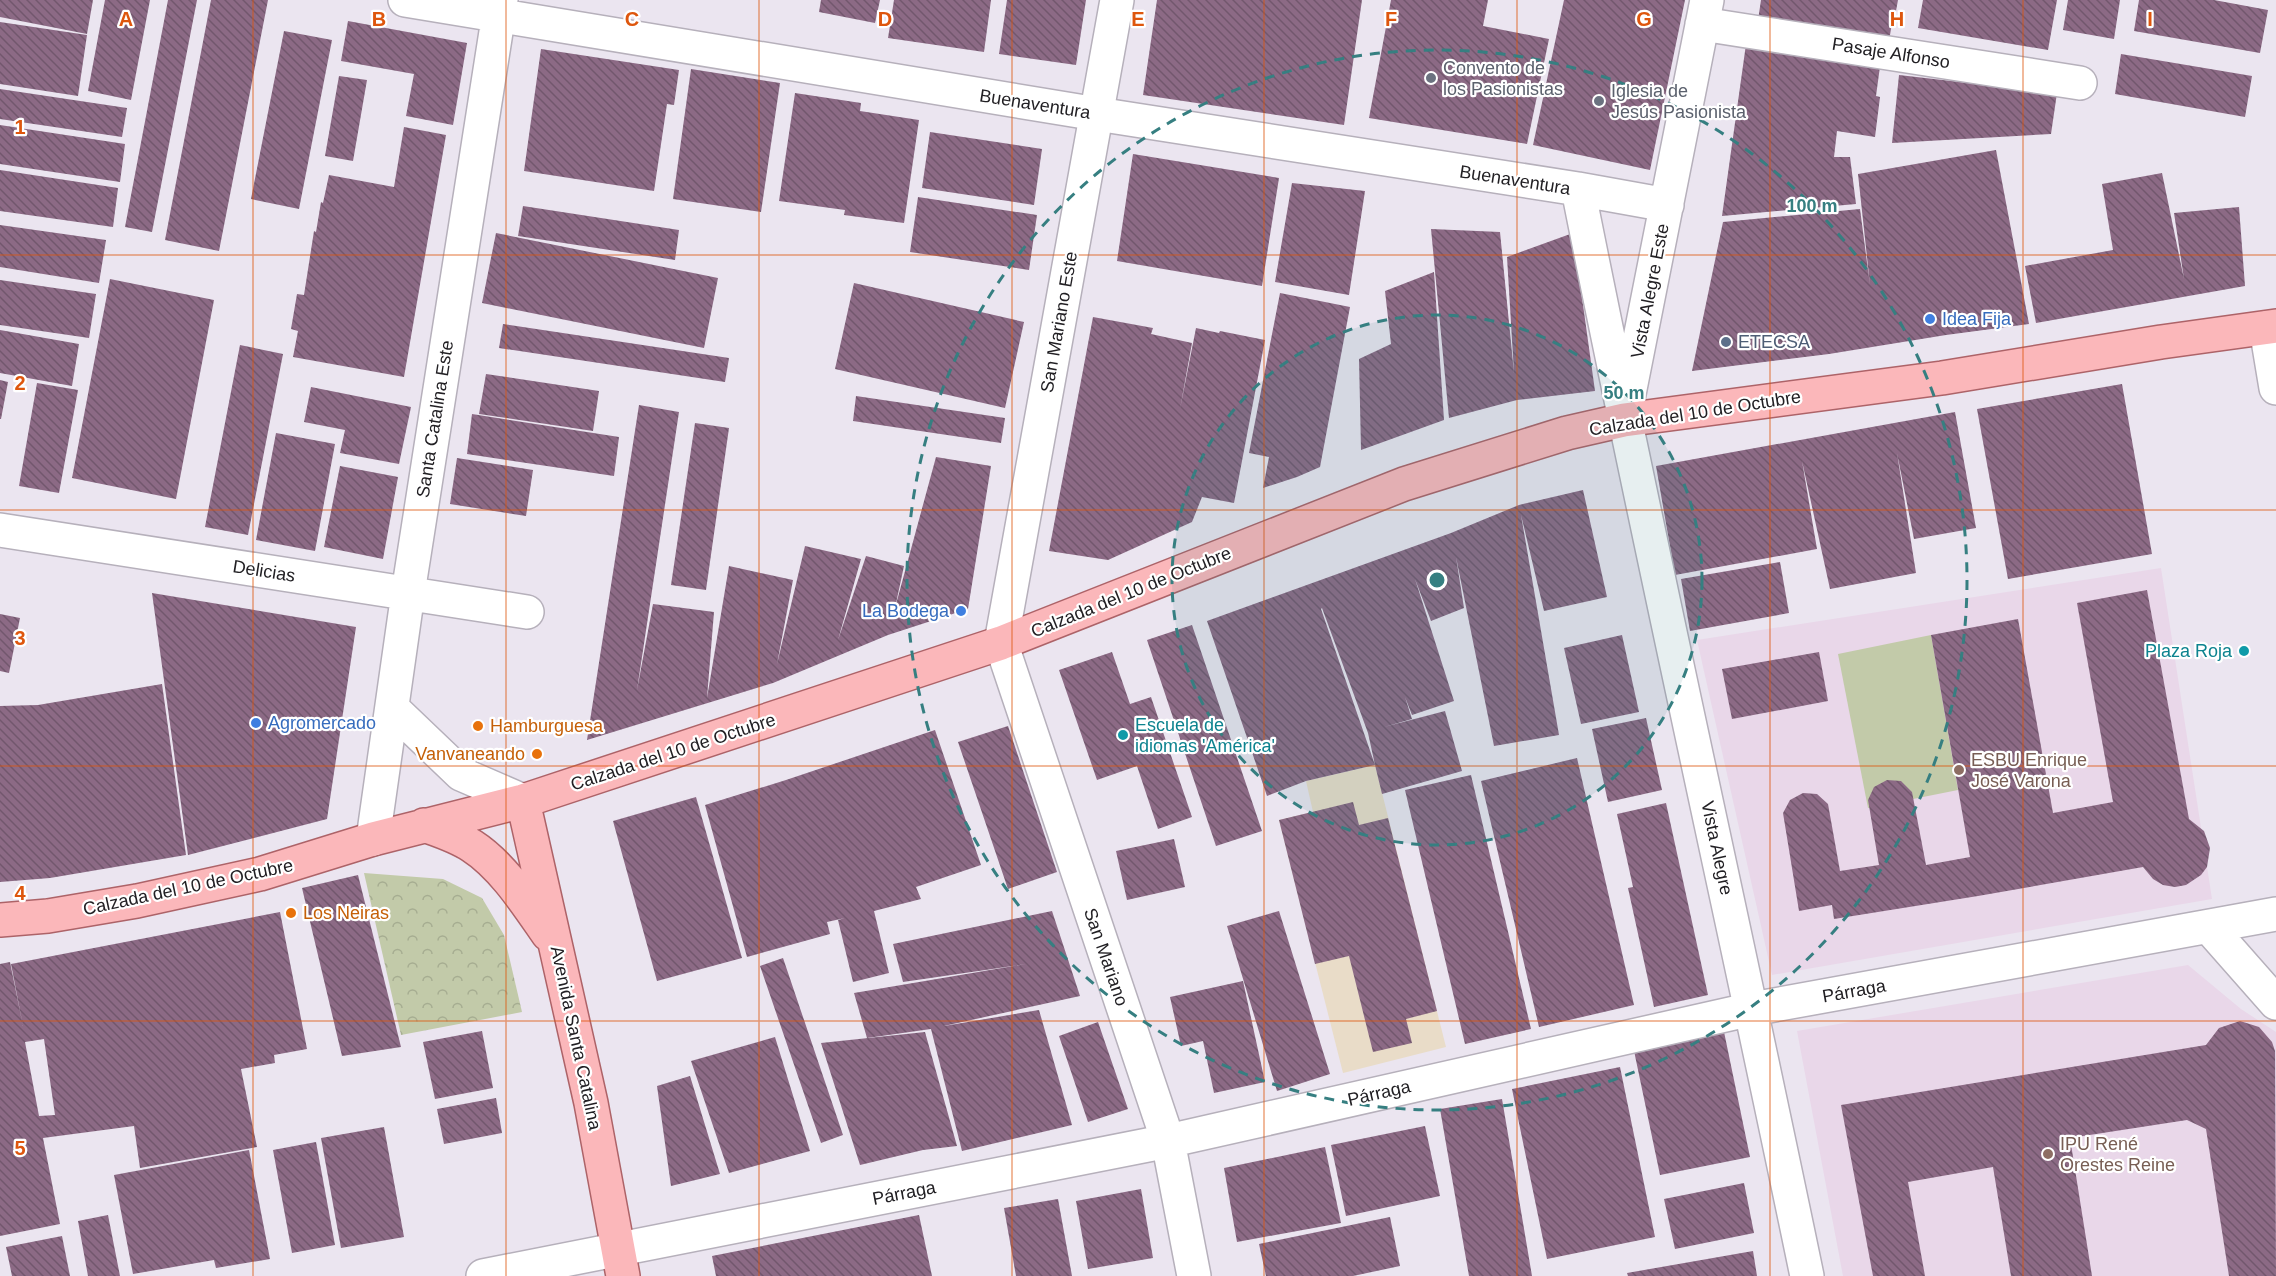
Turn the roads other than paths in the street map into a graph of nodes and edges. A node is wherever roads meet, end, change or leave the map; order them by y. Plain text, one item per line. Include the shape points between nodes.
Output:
1 (405, 0) edge
2 (1117, 0) edge
3 (499, 8) edge
4 (1704, 12) edge
5 (2080, 83) dead end
6 (1097, 114) junction
7 (1578, 189) junction
8 (1666, 205) junction
9 (2271, 327) edge
10 (2276, 388) edge
11 (1624, 420) junction
12 (0, 530) edge
13 (408, 593) junction
14 (527, 612) dead end
15 (1001, 643) junction
16 (393, 709) junction
17 (523, 801) junction
18 (424, 825) junction
19 (373, 839) junction
20 (2276, 914) edge
21 (0, 920) edge
22 (2210, 927) junction
23 (557, 948) junction
24 (2276, 1003) edge
25 (1752, 1009) junction
26 (1168, 1141) junction
27 (620, 1263) edge
28 (483, 1276) edge
29 (1194, 1276) edge
30 (1807, 1276) edge

1 - 3 street, Buenaventura
2 - 6 street, San Mariano Este
3 - 6 street, Buenaventura
3 - 13 street, Santa Catalina Este
4 - 5 street, Pasaje Alfonso
4 - 8 street, Vista Alegre Este
6 - 7 street, Buenaventura
6 - 15 street, San Mariano Este
7 - 8 street, Buenaventura
7 - 11 street, Vista Alegre Este
8 - 11 street, Vista Alegre Este
9 - 10 street
9 - 11 main road, Calzada del 10 de Octubre via 1942,378
11 - 15 main road, Calzada del 10 de Octubre via 1567,433 1404,484
11 - 25 street, Vista Alegre
12 - 13 street, Delicias
13 - 14 street, Delicias
13 - 16 street, Santa Catalina Este
15 - 17 main road, Calzada del 10 de Octubre
15 - 26 street, San Mariano
16 - 17 street via 461,774
16 - 19 street, Santa Catalina Este
17 - 18 main road, Calzada del 10 de Octubre
17 - 23 main road, Avenida Santa Catalina
18 - 19 main road, Calzada del 10 de Octubre
18 - 23 main road via 474,847 495,866
19 - 21 main road, Calzada del 10 de Octubre via 260,874 148,899
20 - 22 street, Párraga
22 - 24 street
22 - 25 street, Párraga
23 - 27 main road, Avenida Santa Catalina
25 - 26 street, Párraga
25 - 30 street, Vista Alegre
26 - 27 street, Párraga
26 - 29 street, San Mariano
27 - 28 street, Párraga

